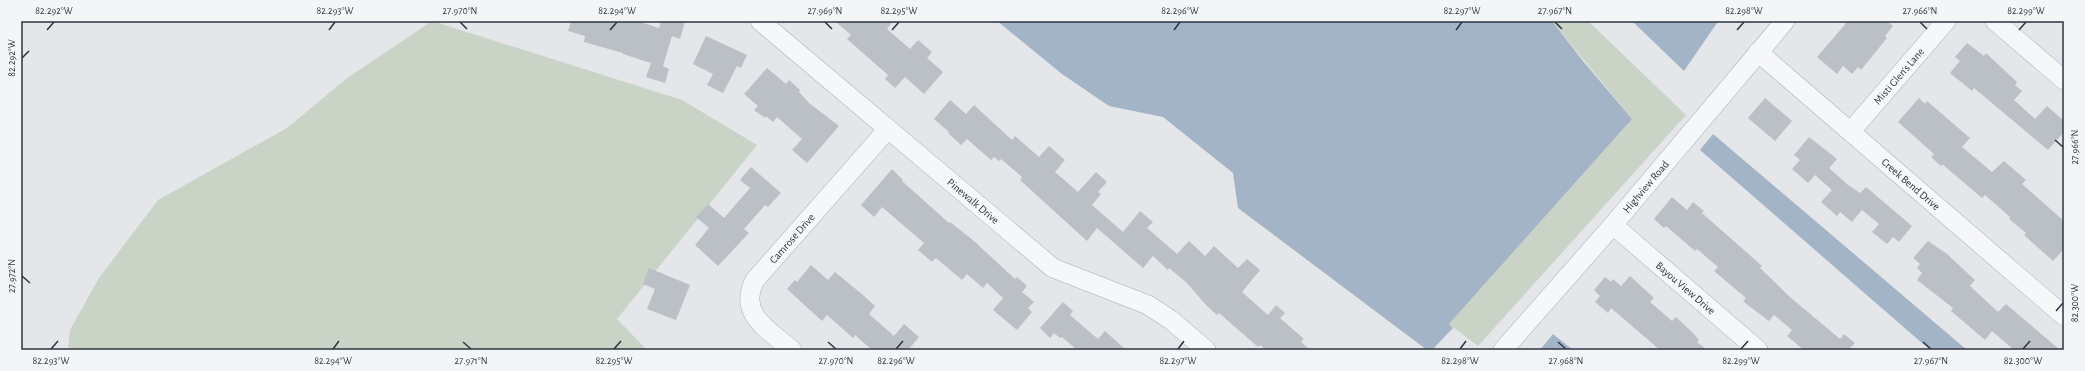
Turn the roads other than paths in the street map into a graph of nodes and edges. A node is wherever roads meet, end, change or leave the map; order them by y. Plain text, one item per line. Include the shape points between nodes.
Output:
1 (760, 21) edge
2 (1785, 21) edge
3 (1946, 21) edge
4 (1995, 21) edge
5 (1758, 52) junction
6 (2064, 80) edge
7 (888, 129) junction
8 (1851, 131) junction
9 (1613, 225) junction
10 (2064, 316) edge
11 (792, 350) edge
12 (1206, 350) edge
13 (1503, 350) edge
14 (1758, 350) edge

1 - 7 street, Pinewalk Drive
2 - 5 street, Highview Road
3 - 8 street, Misti Glen's Lane
4 - 6 street
5 - 8 street, Creek Bend Drive
5 - 9 street, Highview Road
7 - 11 street, Camrose Drive via 755,280 750,290 751,310 756,319
7 - 12 street, Pinewalk Drive via 1053,268 1148,305 1171,320
8 - 10 street, Creek Bend Drive
9 - 13 street, Highview Road
9 - 14 street, Bayou View Drive

